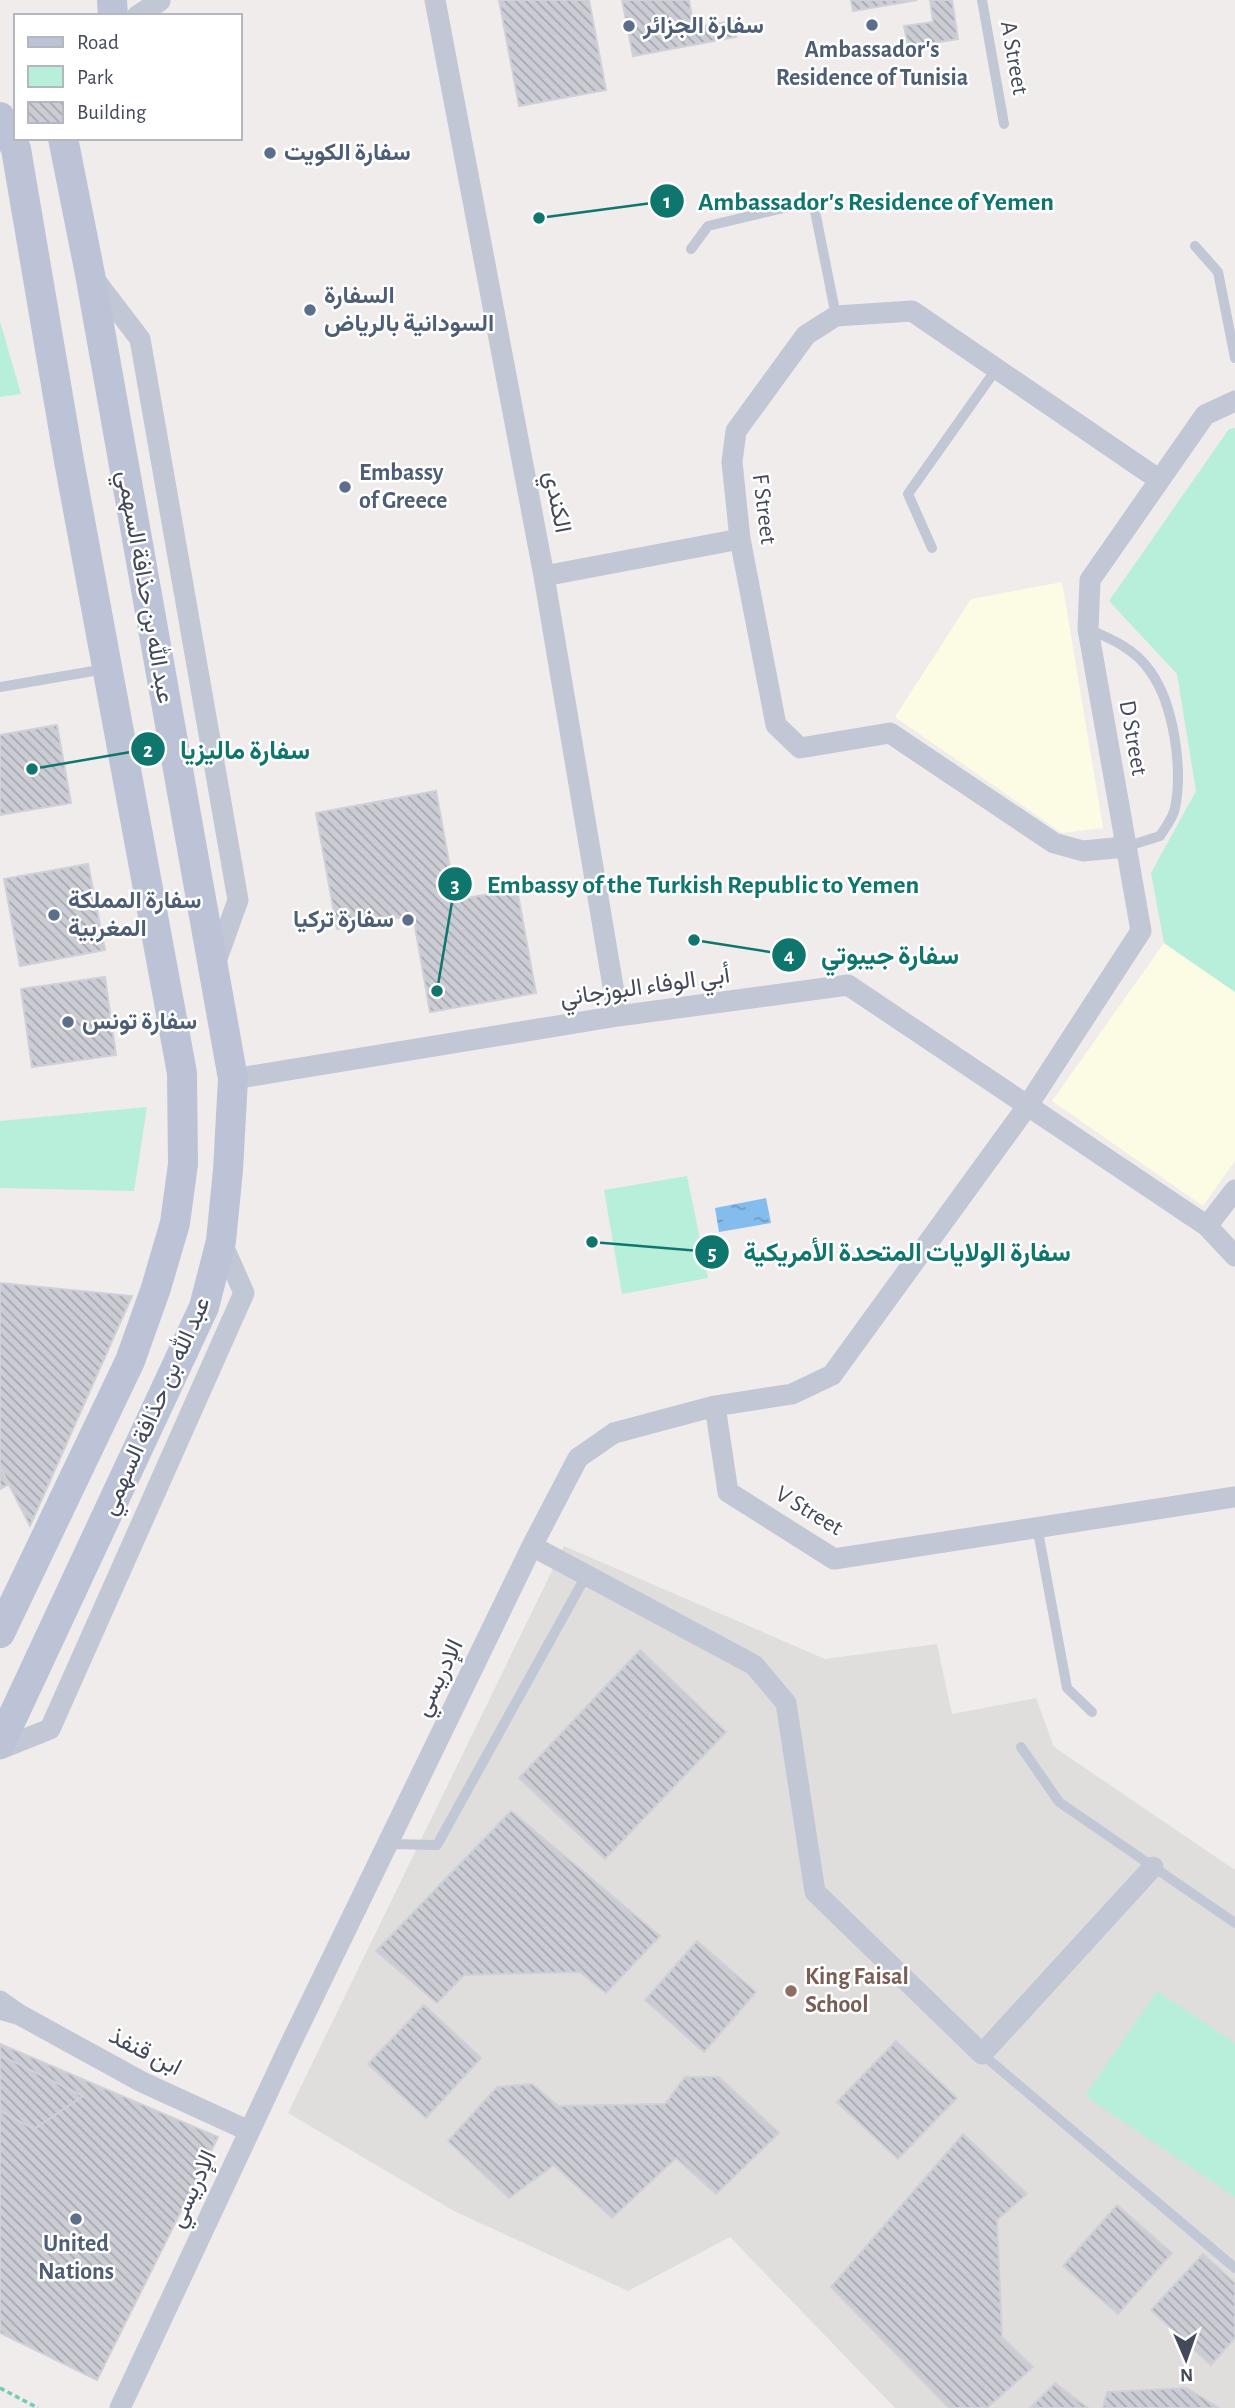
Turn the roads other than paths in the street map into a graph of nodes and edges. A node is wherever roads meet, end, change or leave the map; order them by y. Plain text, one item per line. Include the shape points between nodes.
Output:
1 (161, 0) edge
2 (435, 0) edge
3 (982, 0) edge
4 (140, 14) edge
5 (0, 117) edge
6 (1004, 124) dead end
7 (63, 140) edge
8 (1195, 246) dead end
9 (691, 249) dead end
10 (836, 316) junction
11 (1235, 358) edge
12 (996, 368) junction
13 (1235, 401) edge
14 (1158, 479) junction
15 (740, 539) junction
16 (932, 548) dead end
17 (544, 576) junction
18 (1087, 629) junction
19 (108, 668) junction
20 (0, 687) edge
21 (1125, 847) junction
22 (618, 1016) junction
23 (233, 1079) junction
24 (1028, 1105) junction
25 (989, 1159) joint
26 (1235, 1190) edge
27 (1207, 1226) junction
28 (1235, 1256) edge
29 (715, 1406) junction
30 (1235, 1497) edge
31 (1037, 1526) junction
32 (532, 1546) junction
33 (587, 1574) junction
34 (0, 1633) edge
35 (1093, 1712) dead end
36 (0, 1747) edge
37 (1021, 1747) dead end
38 (388, 1844) junction
39 (1153, 1867) junction
40 (1235, 1923) edge
41 (0, 2001) edge
42 (10, 2012) edge
43 (982, 2054) junction
44 (249, 2131) junction
45 (1235, 2268) edge
46 (120, 2408) edge

1 - 4 street
2 - 17 street, الكندي
3 - 6 lane, A Street
5 - 19 street, عبد الله بن حذافة السهمي via 16,149
7 - 23 street, عبد الله بن حذافة السهمي
8 - 11 lane via 1218,272
9 - 10 lane via 708,226 813,201
10 - 12 street, F Street via 912,311
10 - 15 street, F Street via 806,335 736,431 732,462
12 - 14 street, F Street
12 - 16 lane via 908,494
13 - 14 street, D Street via 1205,415
14 - 18 street, D Street via 1090,580
15 - 17 street
15 - 21 street, F Street via 776,725 800,747 890,733 1054,843 1083,851
17 - 22 street, الكندي
18 - 21 street, D Street
18 - 21 lane via 1124,645 1150,671 1167,705 1177,760 1175,811 1160,836
19 - 20 lane
19 - 34 street, عبد الله بن حذافة السهمي via 182,1073 183,1164 175,1223 130,1361
21 - 24 street, D Street via 1141,931
22 - 23 street, أبي الوفاء البوزجاني
22 - 24 street, أبي الوفاء البوزجاني via 848,985
23 - 36 street, عبد الله بن حذافة السهمي via 221,1241 204,1307
24 - 25 street, D Street
24 - 27 street, أبي الوفاء البوزجاني
25 - 29 street, الإدريسي via 832,1376 792,1394
26 - 27 street
27 - 28 street, أبي الوفاء البوزجاني
29 - 31 street, V Street via 728,1492 834,1559
29 - 32 street, الإدريسي via 614,1433 578,1458
30 - 31 street, V Street
31 - 35 lane via 1067,1688
32 - 33 street
32 - 38 street, الإدريسي
33 - 38 lane via 437,1844
33 - 43 street via 754,1665 786,1703 815,1892
37 - 39 lane via 1059,1802
38 - 44 street, الإدريسي
39 - 40 lane
39 - 43 street
41 - 42 street, ابن قنفذ
42 - 44 street, ابن قنفذ via 142,2082
43 - 45 lane
44 - 46 street, الإدريسي

